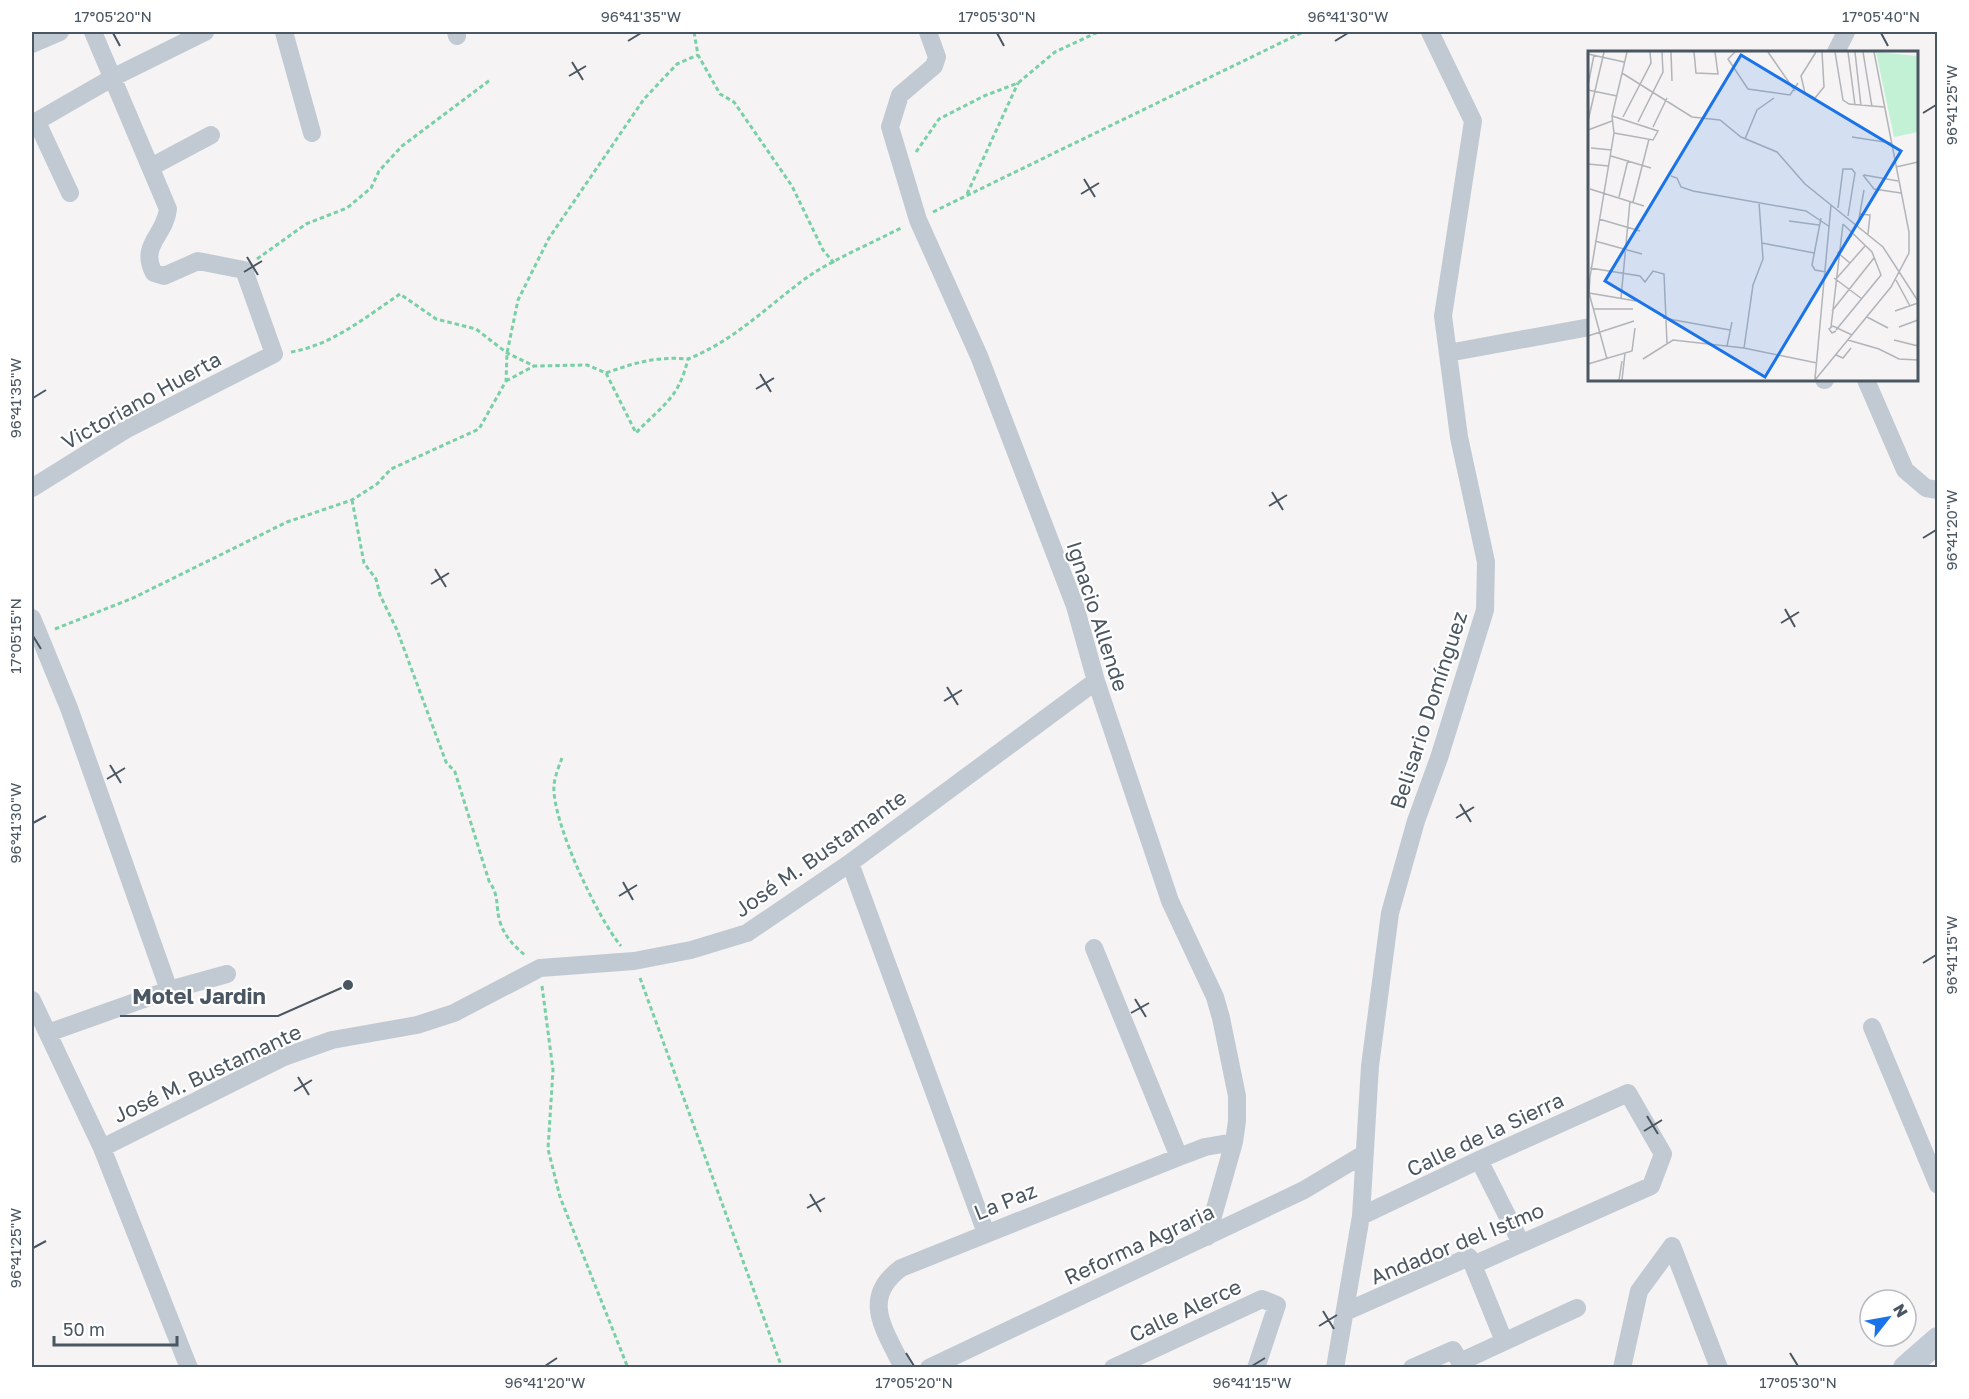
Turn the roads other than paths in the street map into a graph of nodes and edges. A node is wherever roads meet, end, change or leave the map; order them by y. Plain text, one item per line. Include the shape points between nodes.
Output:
1 (60, 32) edge
2 (93, 32) edge
3 (205, 32) edge
4 (284, 32) edge
5 (928, 32) edge
6 (1430, 32) edge
7 (1846, 32) edge
8 (32, 44) edge
9 (1836, 51) edge
10 (112, 78) junction
11 (34, 123) edge
12 (312, 133) dead end
13 (211, 135) dead end
14 (152, 167) junction
15 (70, 193) dead end
16 (1588, 327) edge
17 (1448, 353) junction
18 (1866, 381) edge
19 (32, 488) edge
20 (1938, 490) edge
21 (32, 618) edge
22 (1096, 681) junction
23 (850, 862) junction
24 (1094, 948) dead end
25 (227, 974) dead end
26 (169, 990) junction
27 (32, 1000) edge
28 (1872, 1027) dead end
29 (48, 1033) junction
30 (1234, 1142) junction
31 (102, 1148) junction
32 (1364, 1154) junction
33 (1179, 1156) junction
34 (1479, 1160) junction
35 (1938, 1185) edge
36 (1651, 1186) joint
37 (1361, 1216) junction
38 (986, 1233) junction
39 (1208, 1237) junction
40 (1521, 1243) junction
41 (1473, 1265) junction
42 (1576, 1308) dead end
43 (1345, 1312) junction
44 (1938, 1340) edge
45 (1504, 1341) junction
46 (189, 1368) edge
47 (903, 1368) edge
48 (929, 1368) edge
49 (1113, 1368) edge
50 (1256, 1368) edge
51 (1335, 1368) edge
52 (1412, 1368) edge
53 (1622, 1368) edge
54 (1719, 1368) edge
55 (1906, 1368) edge

1 - 8 street
2 - 10 street
3 - 10 street
4 - 12 street
5 - 22 street, Ignacio Allende via 937,57 934,66 900,95 890,127 918,220 980,356 1076,606
6 - 17 street, Belisario Domínguez via 1473,122 1443,316
7 - 9 street
10 - 11 street
10 - 14 street
11 - 15 street
13 - 14 street
14 - 19 street, Victoriano Huerta via 168,209 167,221 149,249 148,261 154,273 164,276 198,261 244,270 274,354 125,430
16 - 17 street
17 - 32 street, Belisario Domínguez via 1459,437 1486,562 1485,610 1390,913 1370,1066
18 - 20 street via 1905,470 1926,488
21 - 26 street via 69,708
22 - 23 street, José M. Bustamante
22 - 30 street, Ignacio Allende via 1170,901 1215,997 1237,1096
23 - 31 street, José M. Bustamante via 747,933 691,950 634,961 540,968 454,1013 417,1025 332,1040 284,1057
23 - 38 street
24 - 33 street
25 - 26 street
26 - 29 street
27 - 29 street
28 - 35 street
29 - 31 street
30 - 33 street, La Paz
30 - 39 street, Ignacio Allende
31 - 46 street
32 - 37 street, Belisario Domínguez
32 - 39 street, Reforma Agraria via 1304,1190
33 - 38 street, La Paz
34 - 36 street, Calle de la Sierra via 1628,1093 1663,1154
34 - 37 street, Calle de la Sierra
34 - 40 street
36 - 40 street, Andador del Istmo
37 - 43 street, Belisario Domínguez
38 - 47 street, La Paz via 900,1268 880,1291 876,1305
39 - 48 street, Reforma Agraria
40 - 41 street, Andador del Istmo
41 - 43 street, Andador del Istmo via 1470,1257
41 - 45 street
42 - 45 street
43 - 51 street, Belisario Domínguez
44 - 55 main road
45 - 52 street via 1460,1362 1453,1350
49 - 50 street, Calle Alerce via 1262,1299 1277,1305
53 - 54 street via 1639,1291 1672,1246

